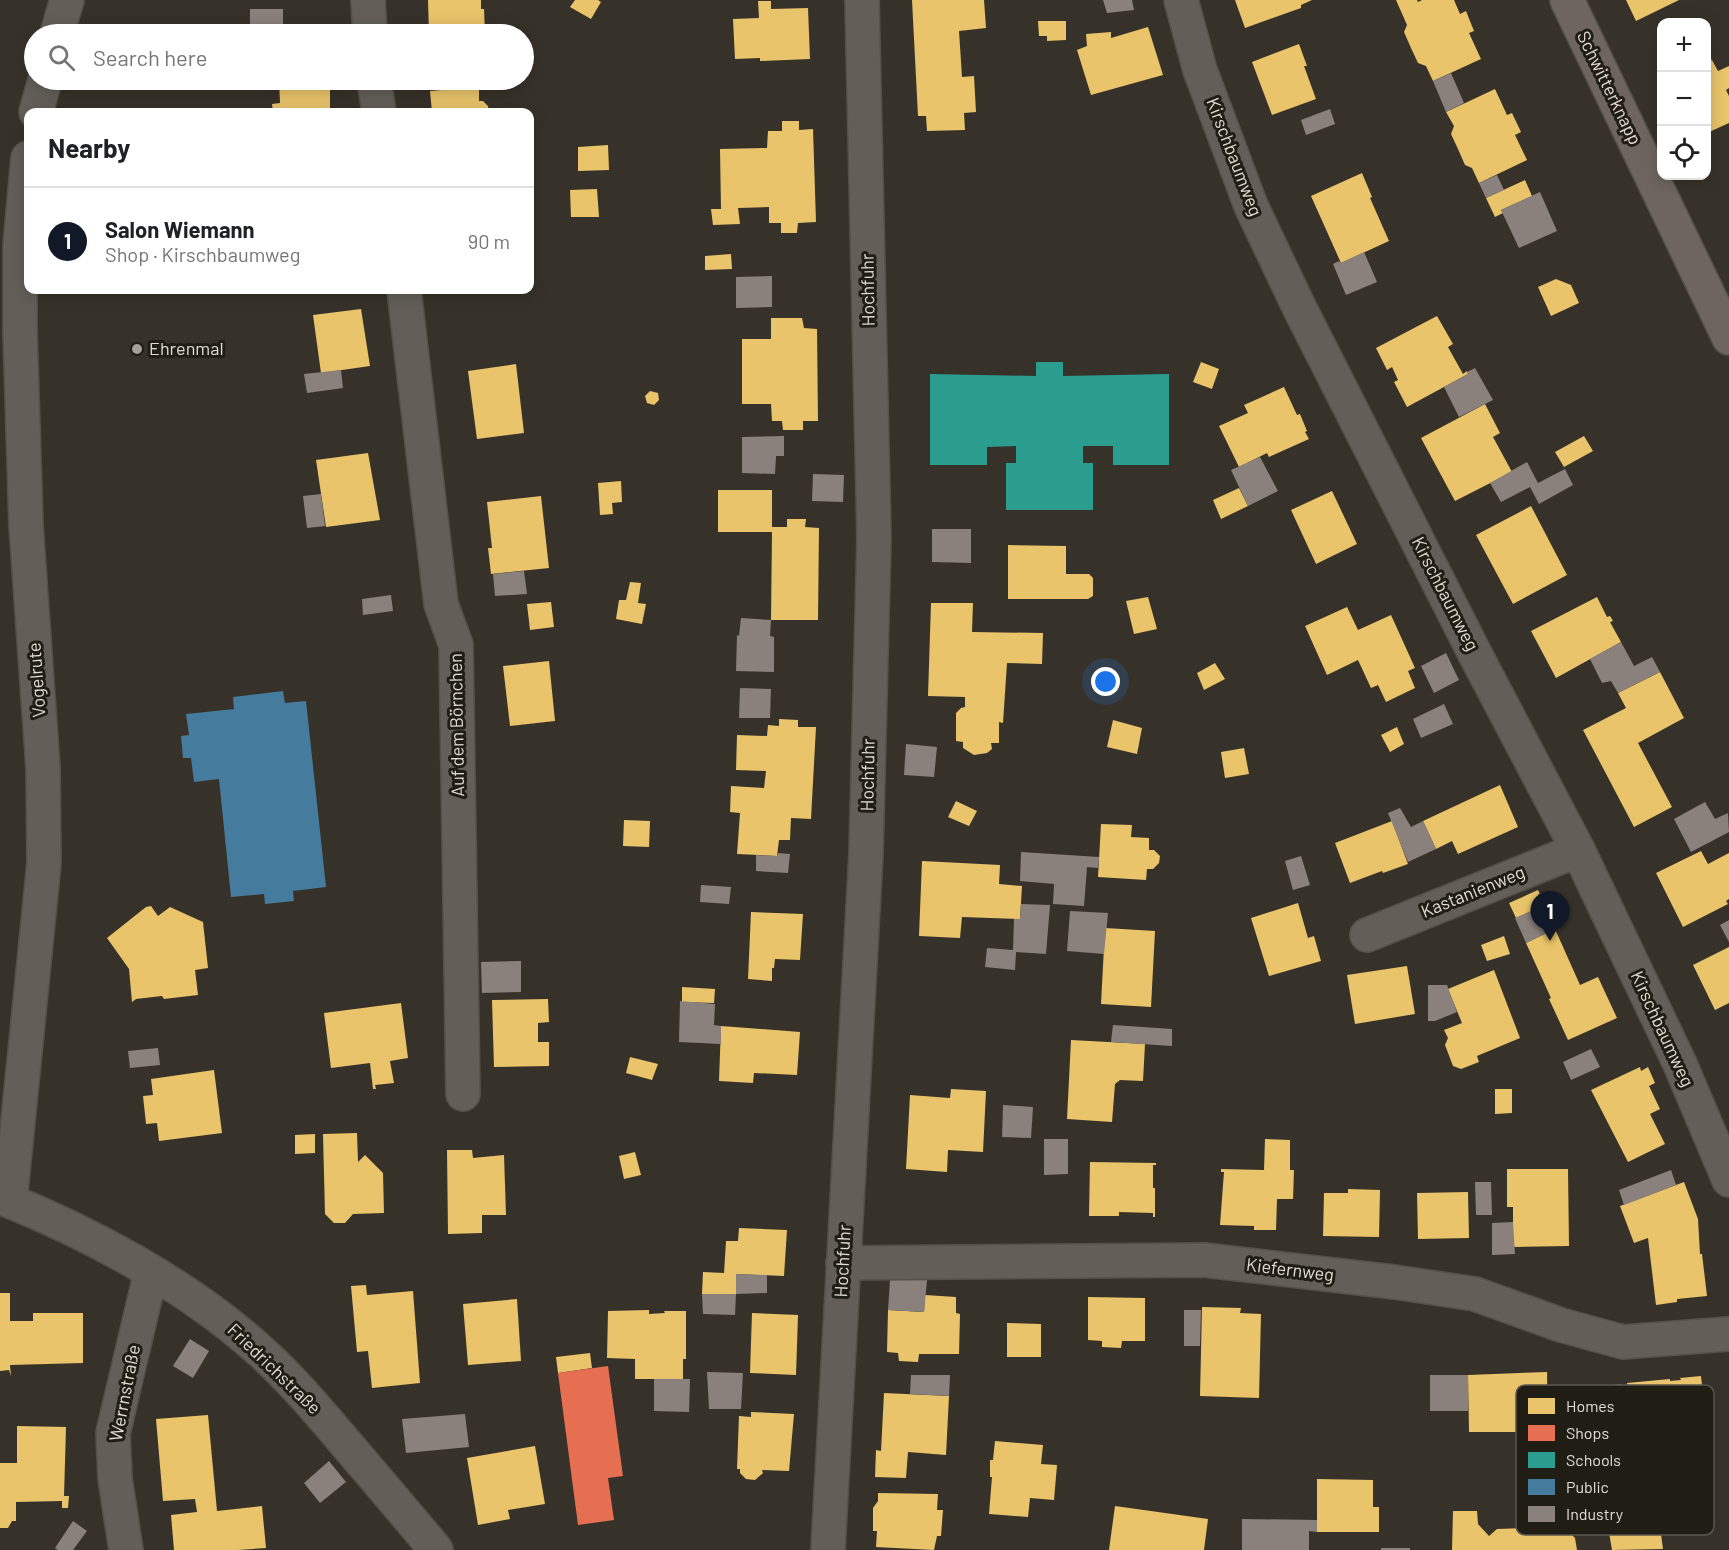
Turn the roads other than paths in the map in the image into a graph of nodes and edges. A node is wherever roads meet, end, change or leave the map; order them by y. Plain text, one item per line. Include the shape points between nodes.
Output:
1 (67, 0) edge
2 (368, 0) edge
3 (862, 0) edge
4 (1181, 0) edge
5 (1567, 0) edge
6 (60, 24) edge
7 (369, 24) edge
8 (42, 90) edge
9 (376, 90) edge
10 (37, 108) edge
11 (378, 108) edge
12 (24, 202) edge
13 (404, 294) edge
14 (1729, 338) edge
15 (1578, 850) junction
16 (1367, 935) dead end
17 (463, 1094) dead end
18 (1729, 1180) edge
19 (3, 1204) edge
20 (843, 1263) junction
21 (151, 1272) junction
22 (1729, 1334) edge
23 (126, 1550) edge
24 (436, 1550) edge
25 (828, 1550) edge

1 - 6 street
2 - 7 street
3 - 20 street, Hochfuhr via 874,538 866,853
4 - 15 street, Kirschbaumweg via 1200,69 1265,236
5 - 14 main road, Schwitterknapp
8 - 10 street
9 - 11 street
12 - 19 street, Vogelrute via 20,331 26,525 43,768 44,863
13 - 17 street, Auf dem Börnchen via 441,604 456,645
15 - 16 street, Kastanienweg
15 - 18 street, Kirschbaumweg via 1680,1064
19 - 21 street, Friedrichstraße via 77,1231
20 - 22 street, Kiefernweg via 1204,1260 1476,1294 1561,1325 1623,1342
20 - 25 street, Hochfuhr
21 - 23 street, Werrnstraße via 113,1433
21 - 24 street, Friedrichstraße via 213,1312 258,1348 292,1382

